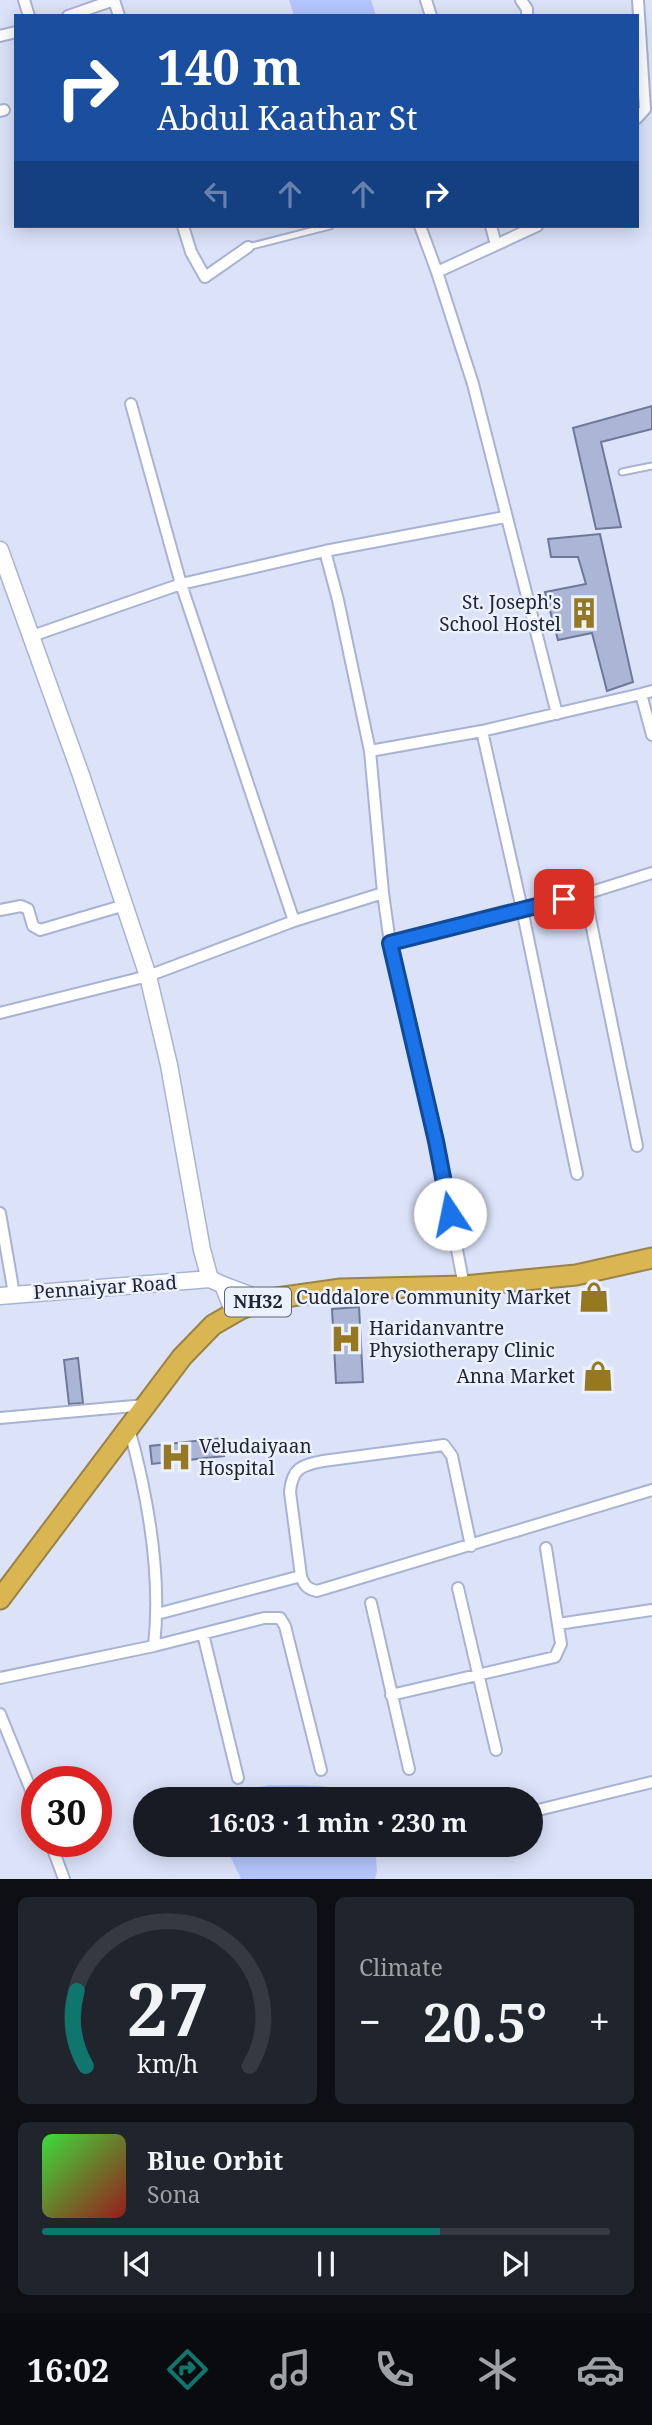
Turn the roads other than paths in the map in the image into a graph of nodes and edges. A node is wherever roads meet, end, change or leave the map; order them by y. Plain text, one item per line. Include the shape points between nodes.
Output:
1 (114, 0) edge
2 (639, 0) edge
3 (74, 14) edge
4 (645, 112) edge
5 (184, 228) edge
6 (322, 228) edge
7 (421, 228) edge
8 (492, 228) edge
9 (533, 228) edge
10 (496, 246) junction
11 (248, 247) joint
12 (437, 272) junction
13 (131, 404) dead end
14 (652, 466) edge
15 (622, 472) dead end
16 (505, 517) junction
17 (0, 550) edge
18 (325, 551) junction
19 (4, 572) edge
20 (181, 584) junction
21 (32, 636) junction
22 (646, 693) edge
23 (557, 714) junction
24 (482, 731) junction
25 (652, 735) edge
26 (370, 751) junction
27 (652, 873) edge
28 (383, 893) junction
29 (585, 894) junction
30 (125, 905) junction
31 (522, 909) junction
32 (0, 910) edge
33 (294, 921) junction
34 (390, 943) junction
35 (148, 976) junction
36 (0, 1013) edge
37 (637, 1146) dead end
38 (577, 1174) dead end
39 (0, 1213) edge
40 (652, 1258) edge
41 (216, 1282) junction
42 (464, 1286) junction
43 (7, 1295) edge
44 (262, 1300) junction
45 (234, 1312) junction
46 (145, 1405) junction
47 (0, 1418) edge
48 (128, 1426) junction
49 (652, 1490) edge
50 (471, 1546) junction
51 (546, 1548) dead end
52 (301, 1576) junction
53 (458, 1588) dead end
54 (0, 1599) edge
55 (370, 1603) dead end
56 (652, 1609) edge
57 (158, 1614) junction
58 (558, 1624) junction
59 (203, 1634) junction
60 (154, 1646) junction
61 (478, 1675) junction
62 (0, 1678) edge
63 (391, 1695) junction
64 (0, 1714) edge
65 (496, 1749) dead end
66 (21, 1766) edge
67 (409, 1769) dead end
68 (321, 1770) dead end
69 (238, 1778) dead end
70 (652, 1782) edge
71 (543, 1809) edge
72 (56, 1857) edge
73 (64, 1879) edge

1 - 3 street
2 - 4 street
5 - 11 street via 205,277
6 - 11 lane
7 - 12 street
8 - 10 street
9 - 10 street
10 - 12 street
12 - 16 street via 473,384
13 - 20 street
14 - 15 lane
16 - 18 street
16 - 23 street
17 - 19 street
18 - 20 street
18 - 26 street
19 - 21 street
20 - 21 street
20 - 33 street
21 - 30 street
22 - 23 street
22 - 25 street
23 - 24 street
24 - 26 street
24 - 31 street
26 - 28 street
27 - 29 street
28 - 33 street
28 - 34 street
29 - 31 street
29 - 37 street
30 - 32 street via 40,930 33,926 28,909
30 - 35 street
31 - 34 street
31 - 38 street
33 - 35 street
34 - 42 street
35 - 36 street
35 - 41 street via 202,1250
39 - 43 street
40 - 42 highway, NH32 via 576,1276
41 - 43 street, Pennaiyar Road
41 - 44 street
41 - 45 street
42 - 44 highway, NH32 via 341,1289
44 - 45 highway, NH32
45 - 46 highway, NH32 via 213,1325 182,1357
46 - 47 street
46 - 48 highway, NH32
48 - 54 highway, NH32
48 - 57 street via 142,1473
49 - 50 street
50 - 52 street via 317,1591 309,1590
50 - 52 street via 452,1456 444,1445 323,1461 307,1464 291,1479
51 - 58 street
52 - 57 street
53 - 61 street
55 - 63 street
56 - 58 street
57 - 60 street
58 - 61 street via 561,1644 555,1657
59 - 60 street
59 - 68 street via 280,1618
59 - 69 street
60 - 62 street
61 - 63 street
61 - 65 street
63 - 67 street
64 - 66 street
70 - 71 street
72 - 73 street

